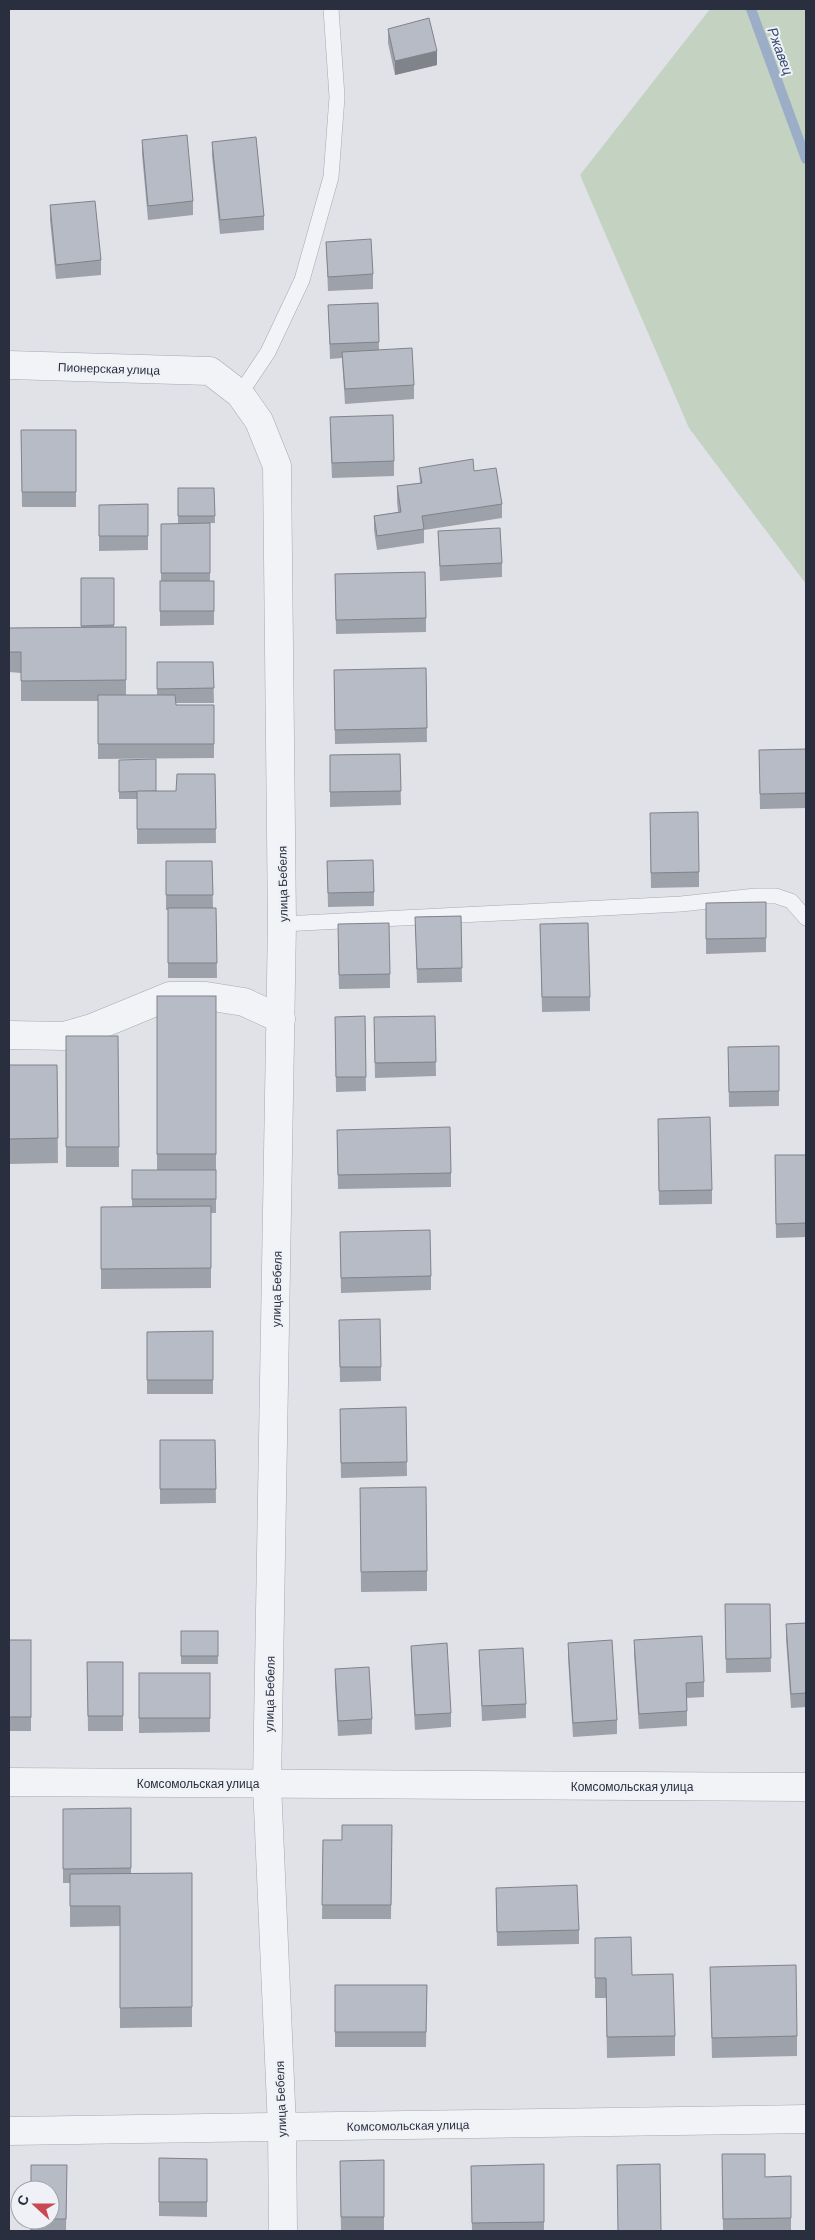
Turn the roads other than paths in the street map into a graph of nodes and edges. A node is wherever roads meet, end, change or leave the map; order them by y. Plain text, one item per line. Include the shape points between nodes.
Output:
1 (331, 9) edge
2 (9, 365) edge
3 (210, 371) joint
4 (240, 394) junction
5 (806, 918) edge
6 (282, 924) junction
7 (281, 1019) junction
8 (9, 1035) edge
9 (9, 1782) edge
10 (268, 1784) junction
11 (806, 1787) edge
12 (806, 2119) edge
13 (282, 2127) junction
14 (9, 2131) edge
15 (282, 2231) edge

1 - 4 lane via 337,97 331,177 302,280 268,352
2 - 3 street, Пионерская улица
3 - 4 street, улица Бебеля
4 - 6 street, улица Бебеля via 259,421 276,466
5 - 6 lane via 791,902 776,896 756,896 681,904
6 - 7 street, улица Бебеля
7 - 8 street via 244,1002 206,996 170,996 64,1036
7 - 10 street, улица Бебеля
9 - 10 street, Комсомольская улица
10 - 11 street, Комсомольская улица
10 - 13 street, улица Бебеля
12 - 13 street, Комсомольская улица
13 - 14 street, Комсомольская улица
13 - 15 street, улица Бебеля

